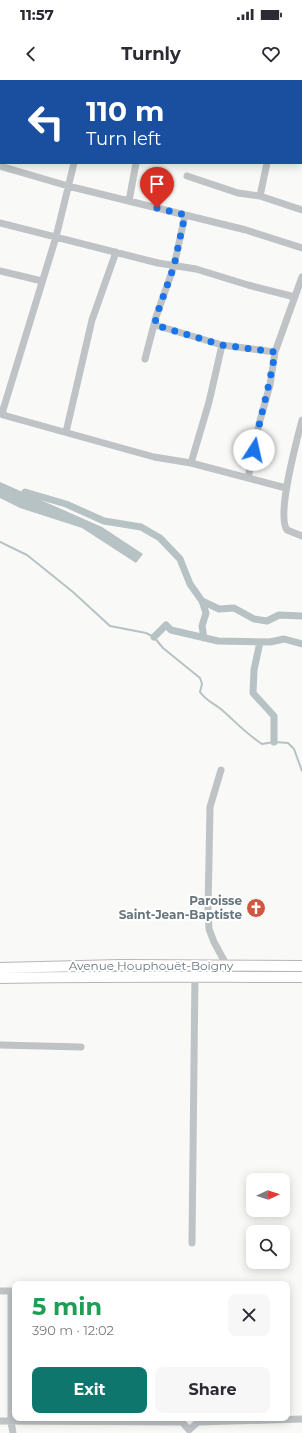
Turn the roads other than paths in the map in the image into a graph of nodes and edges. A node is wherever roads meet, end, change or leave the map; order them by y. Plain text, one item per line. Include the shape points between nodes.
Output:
1 (74, 164) edge
2 (136, 164) edge
3 (267, 164) edge
4 (2, 165) edge
5 (187, 176) dead end
6 (68, 186) junction
7 (260, 196) junction
8 (129, 201) junction
9 (302, 210) edge
10 (185, 215) junction
11 (0, 223) edge
12 (56, 237) junction
13 (302, 248) edge
14 (116, 252) junction
15 (174, 266) junction
16 (0, 271) edge
17 (302, 277) edge
18 (42, 281) junction
19 (295, 296) junction
20 (155, 325) junction
21 (222, 345) junction
22 (275, 352) junction
23 (145, 359) dead end
24 (302, 420) edge
25 (66, 432) junction
26 (191, 463) junction
27 (248, 478) junction
28 (286, 488) junction
29 (302, 536) edge
30 (221, 770) dead end
31 (195, 966) junction
32 (228, 966) junction
33 (302, 966) edge
34 (0, 968) edge
35 (302, 977) edge
36 (0, 978) edge
37 (196, 978) junction
38 (0, 1046) edge
39 (80, 1047) dead end
40 (192, 1243) dead end
41 (0, 1291) edge
42 (12, 1291) edge
43 (12, 1356) edge
44 (290, 1419) edge
45 (302, 1419) edge
46 (0, 1421) edge
47 (233, 1421) edge
48 (11, 1422) junction
49 (189, 1432) edge
50 (14, 1433) edge

1 - 6 street
2 - 8 street
3 - 7 street
4 - 6 street
5 - 7 street via 238,193
6 - 8 street
6 - 12 street
7 - 9 street
8 - 10 street
10 - 13 street via 246,230
10 - 15 street
11 - 12 street
12 - 14 street
12 - 18 street
14 - 15 street
14 - 25 street via 92,320
15 - 19 street via 196,269
15 - 20 street
16 - 18 street
17 - 19 street
18 - 25 street via 2,413
19 - 22 street
20 - 21 street
20 - 23 street
21 - 22 street
21 - 26 street
22 - 27 street via 270,385
24 - 28 street
25 - 26 street via 154,457
26 - 27 street
27 - 28 street
28 - 29 street via 285,528
30 - 32 street via 210,807 208,910 209,929
31 - 32 highway, Avenue Houphouët-Boigny
31 - 34 highway, Avenue Houphouët-Boigny
31 - 37 street
32 - 33 highway, Avenue Houphouët-Boigny
35 - 37 highway, Avenue Houphouët-Boigny
36 - 37 highway, Avenue Houphouët-Boigny via 112,975
37 - 40 street
38 - 39 street
41 - 42 street
43 - 48 street
44 - 45 street
46 - 48 street
47 - 49 street via 198,1422
48 - 49 street via 182,1422
48 - 50 street

